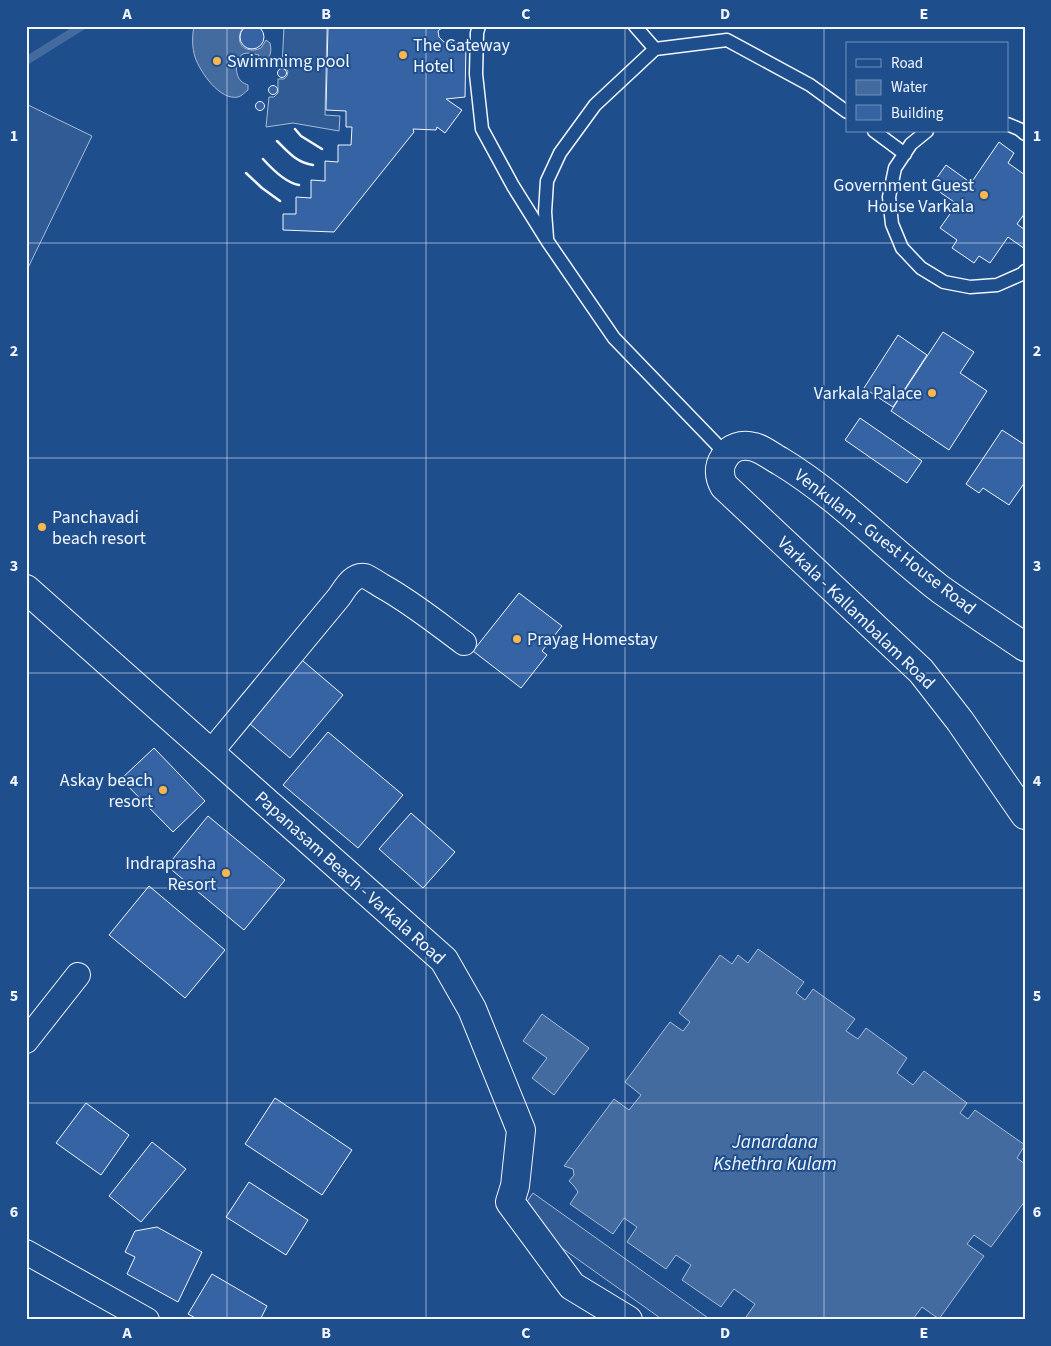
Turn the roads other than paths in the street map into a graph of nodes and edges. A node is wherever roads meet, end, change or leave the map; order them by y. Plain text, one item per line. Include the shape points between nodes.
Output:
1 (479, 26) edge
2 (635, 26) edge
3 (656, 49) junction
4 (846, 111) edge
5 (1008, 124) edge
6 (875, 132) edge
7 (926, 132) edge
8 (1025, 134) edge
9 (905, 154) junction
10 (548, 242) junction
11 (1025, 271) edge
12 (733, 450) junction
13 (26, 589) edge
14 (464, 643) dead end
15 (1025, 647) edge
16 (211, 752) junction
17 (1025, 815) edge
18 (78, 975) dead end
19 (26, 1041) edge
20 (26, 1252) edge
21 (147, 1320) edge
22 (628, 1320) edge

1 - 10 lane via 476,74 482,129
2 - 3 lane
3 - 4 lane via 727,40 810,85
3 - 10 lane via 595,105 560,153 547,181 545,212
5 - 8 lane
6 - 9 lane
7 - 9 lane via 911,144
9 - 11 lane via 896,168 889,197 892,224 902,248 921,268 944,282 970,287 997,285
10 - 12 lane via 614,338
12 - 15 street, Venkulam - Guest House Road via 755,447 804,476 941,589
12 - 17 street, Varkala - Kallambalam Road via 721,462 720,479 724,486 921,671
13 - 16 street, Papanasam Beach - Varkala Road
14 - 16 street via 392,592 364,576 358,577 348,584
16 - 22 street, Papanasam Beach - Varkala Road via 444,960 472,1009 521,1130 510,1202 572,1286
18 - 19 street
20 - 21 street

